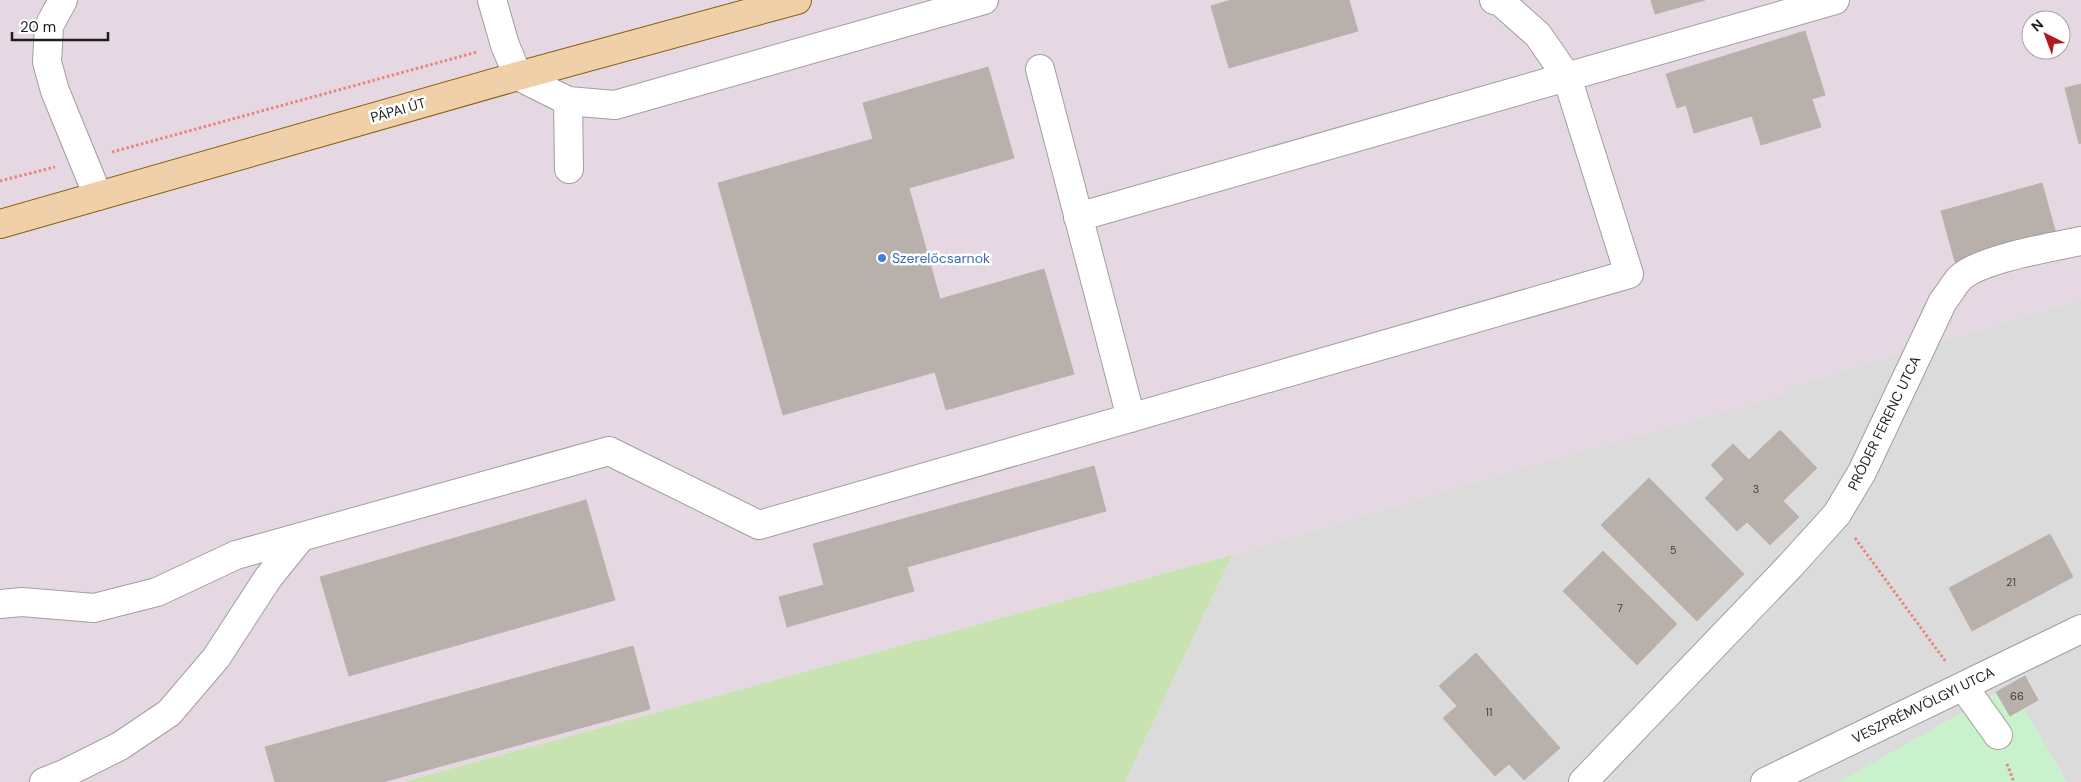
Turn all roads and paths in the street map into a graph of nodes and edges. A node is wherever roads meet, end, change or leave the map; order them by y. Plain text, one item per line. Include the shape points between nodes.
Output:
1 (63, 0) edge
2 (492, 0) edge
3 (797, 0) edge
4 (984, 0) edge
5 (1494, 0) edge
6 (1825, 1) edge
7 (505, 45) junction
8 (1040, 69) dead end
9 (518, 76) junction
10 (1567, 77) junction
11 (568, 101) junction
12 (83, 159) junction
13 (569, 169) dead end
14 (0, 181) edge
15 (98, 196) junction
16 (1078, 216) junction
17 (0, 224) edge
18 (2081, 241) edge
19 (1131, 418) junction
20 (1837, 514) junction
21 (301, 537) junction
22 (0, 604) edge
23 (2081, 629) edge
24 (1964, 686) junction
25 (1998, 735) dead end
26 (44, 782) edge
27 (1583, 782) edge
28 (1765, 782) edge

1 - 12 street via 49,26 47,62 55,91
2 - 7 street
3 - 9 main road, PÁPAI ÚT
4 - 11 street via 615,105
5 - 10 street via 1502,2 1538,34
6 - 10 street
7 - 9 street
7 - 12 path
8 - 16 street
9 - 11 street
9 - 15 main road, PÁPAI ÚT
10 - 16 street
10 - 19 street via 1629,274
11 - 13 street
12 - 14 path
12 - 15 street
15 - 17 main road, PÁPAI ÚT
16 - 19 street
18 - 20 street, PRÓDER FERENC UTCA via 1986,264 1960,278 1944,302 1862,472
19 - 21 street via 759,525 609,451
20 - 24 path
20 - 27 street, PRÓDER FERENC UTCA
21 - 22 street via 236,555 156,592 94,608 22,602
21 - 26 street via 268,578 216,658 169,713 120,746
23 - 24 street, VESZPRÉMVÖLGYI UTCA
24 - 25 street
24 - 28 street, VESZPRÉMVÖLGYI UTCA

